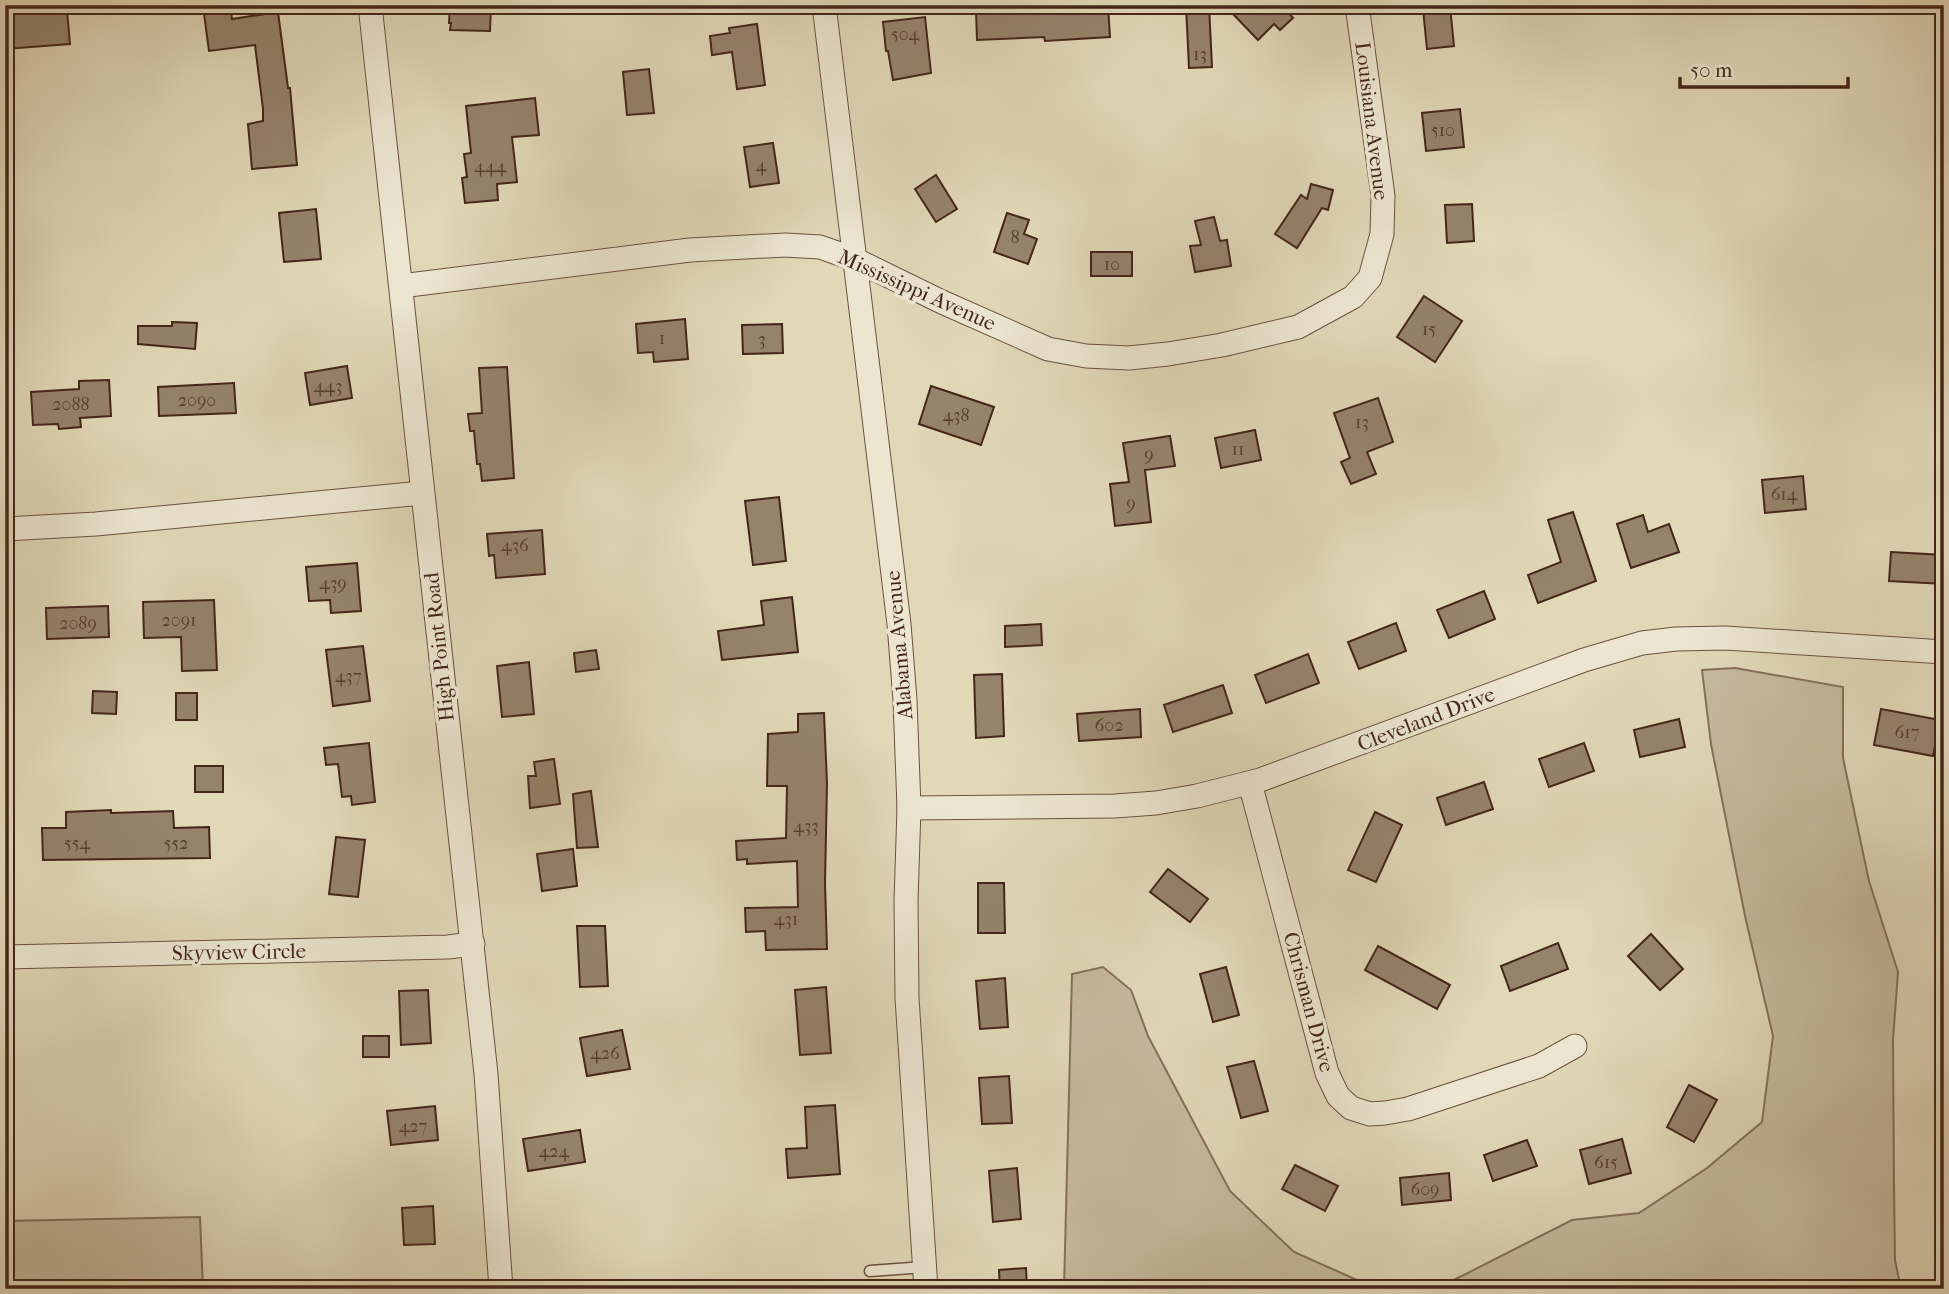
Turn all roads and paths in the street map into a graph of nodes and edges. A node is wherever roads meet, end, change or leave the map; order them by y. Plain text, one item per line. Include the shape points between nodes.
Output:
1 (370, 5) edge
2 (824, 5) edge
3 (1357, 5) edge
4 (854, 259) junction
5 (1370, 278) joint
6 (401, 286) junction
7 (422, 493) junction
8 (5, 529) edge
9 (1944, 652) edge
10 (1250, 783) junction
11 (909, 808) junction
12 (473, 944) junction
13 (5, 957) edge
14 (1575, 1046) dead end
15 (870, 1270) dead end
16 (925, 1278) edge
17 (501, 1289) edge

1 - 6 street, High Point Road
2 - 4 street, Alabama Avenue
3 - 5 street, Louisiana Avenue via 1383,196 1382,234
4 - 5 street, Mississippi Avenue via 1048,349 1129,358 1222,345 1298,327 1353,297
4 - 6 street, Mississippi Avenue via 820,247 785,244 690,250
4 - 11 street, Alabama Avenue via 899,624
6 - 7 street, High Point Road
7 - 8 street
7 - 12 street, High Point Road
9 - 10 street, Cleveland Drive via 1725,638 1642,643
10 - 11 street, Cleveland Drive via 1156,803
10 - 14 street, Chrisman Drive via 1327,1073 1338,1096 1351,1108 1370,1114 1408,1109 1539,1066
11 - 16 street, Alabama Avenue via 907,998
12 - 13 street, Skyview Circle
12 - 17 street, High Point Road
15 - 16 lane via 895,1270

